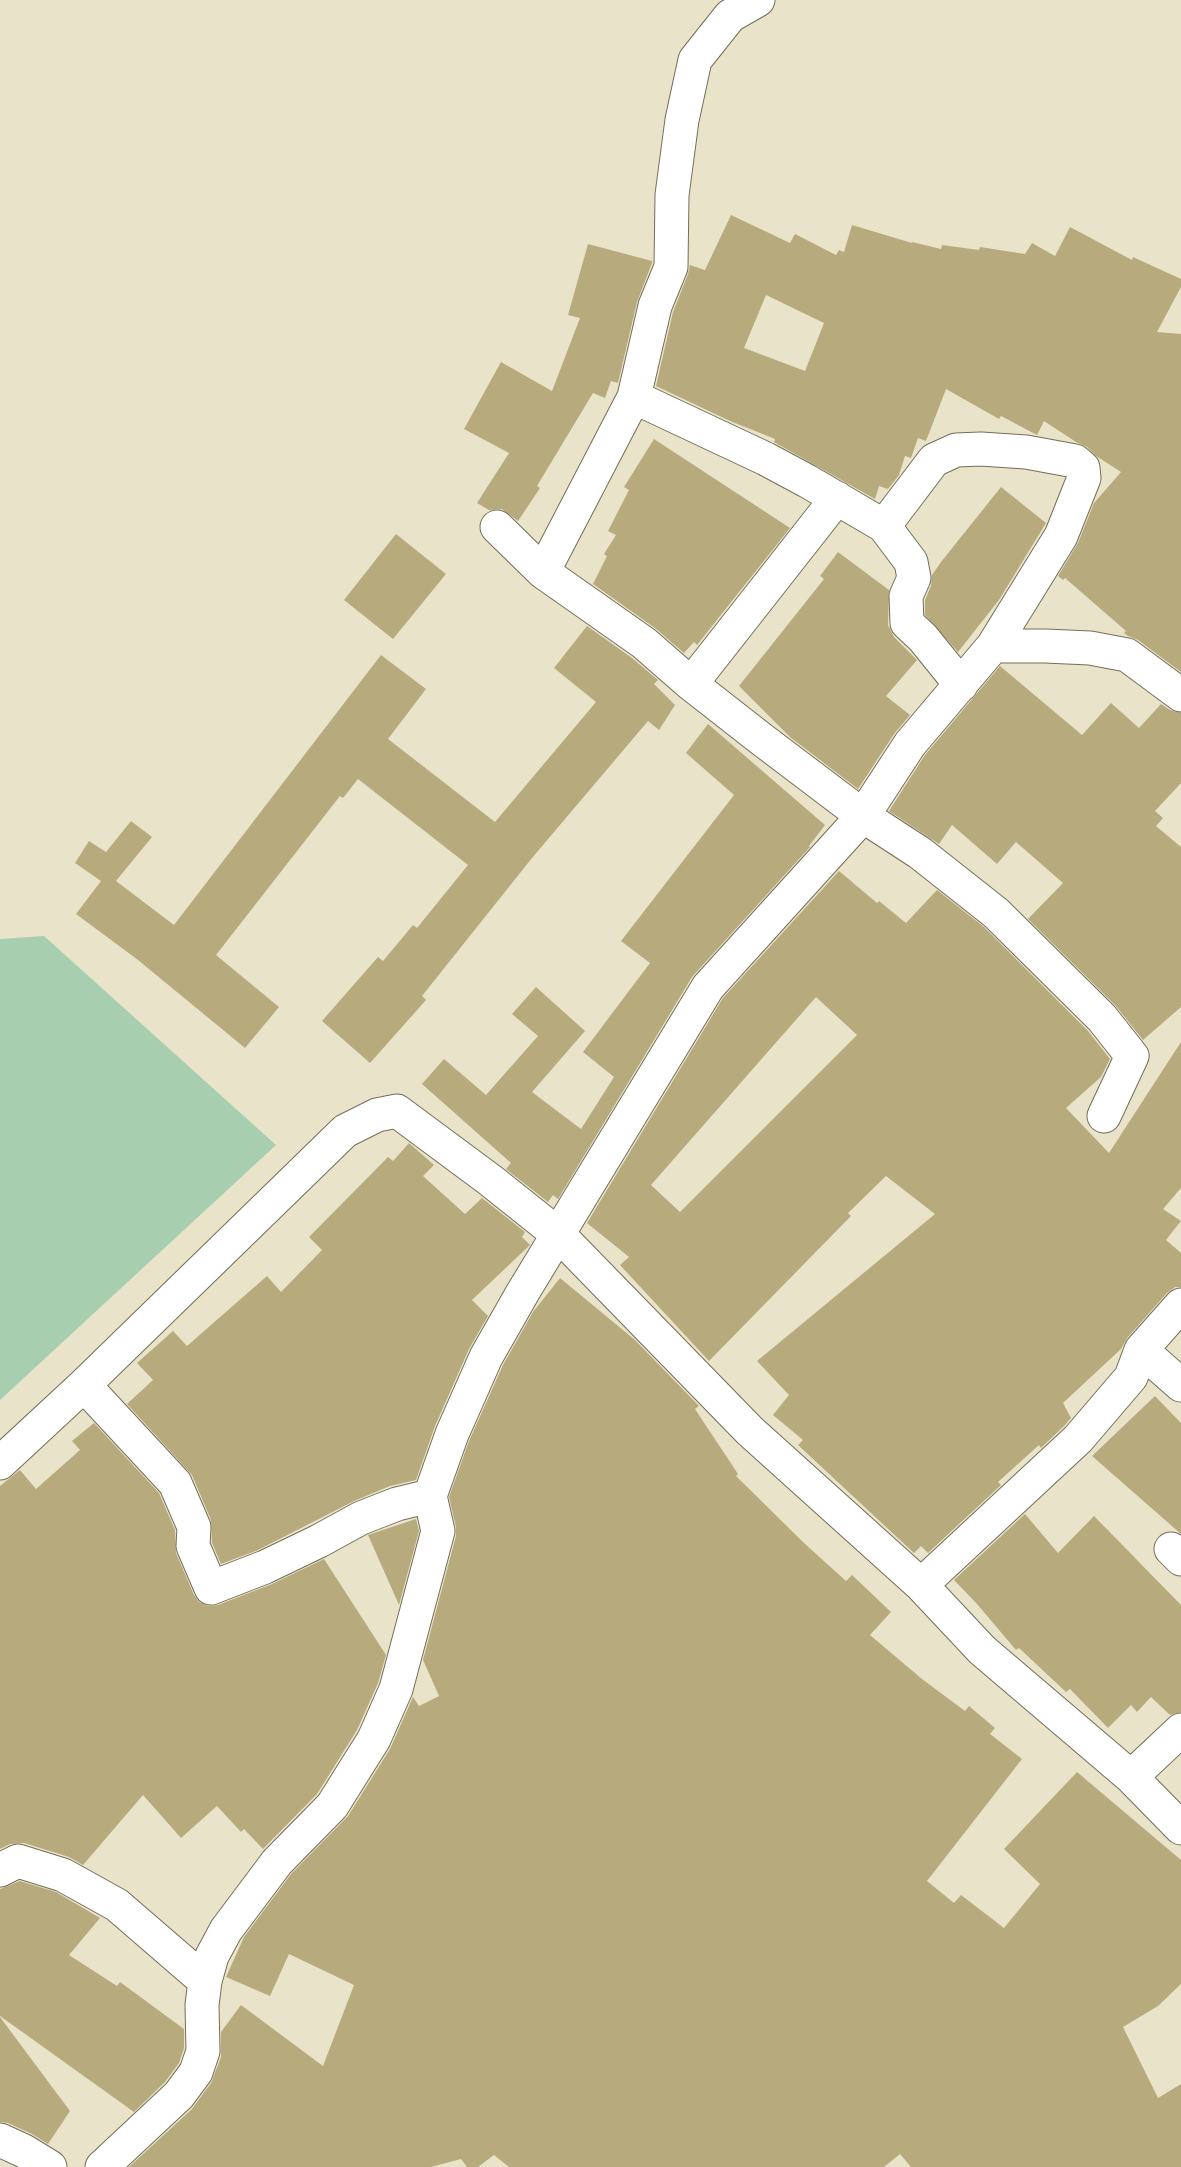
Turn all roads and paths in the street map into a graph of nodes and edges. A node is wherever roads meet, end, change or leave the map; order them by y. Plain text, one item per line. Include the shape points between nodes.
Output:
1 (758, 0) edge
2 (634, 397) junction
3 (837, 498) junction
4 (884, 526) junction
5 (497, 527) dead end
6 (543, 572) junction
7 (993, 646) junction
8 (691, 684) junction
9 (961, 685) junction
10 (1181, 695) edge
11 (863, 816) junction
12 (1104, 1116) dead end
13 (558, 1235) junction
14 (1181, 1305) edge
15 (1141, 1350) junction
16 (1181, 1384) edge
17 (84, 1385) junction
18 (0, 1463) edge
19 (430, 1496) junction
20 (921, 1585) junction
21 (1181, 1730) edge
22 (1131, 1777) junction
23 (1181, 1828) edge
24 (0, 1870) edge
25 (205, 1981) junction
26 (0, 2140) edge
27 (50, 2167) edge
28 (102, 2167) edge

1 - 2 street via 730,16 695,60 672,195 671,267 655,306
2 - 3 street via 766,459
2 - 6 street
3 - 4 street
3 - 8 street
4 - 7 street via 934,460 956,450 1026,452 1075,461 1083,468 1084,478 1061,536
4 - 9 street via 911,562 914,578 906,596 907,623
5 - 6 street
6 - 8 street via 644,642
7 - 9 street
7 - 10 street via 1090,648 1127,655
8 - 11 street
9 - 11 street via 910,744
11 - 12 street via 920,853 996,914 1102,1018 1132,1056
11 - 13 street via 708,987
13 - 17 street via 397,1111 376,1115 345,1131
13 - 19 street via 486,1357
13 - 20 street via 750,1431
14 - 15 street
15 - 16 street
15 - 20 street via 1131,1377 1078,1439
17 - 18 street
17 - 19 street via 175,1483 194,1527 193,1546 211,1588 265,1568 361,1518
19 - 25 street via 438,1531 396,1689 374,1739 332,1806 277,1863 226,1930 212,1956
20 - 22 street via 982,1650
21 - 22 street
22 - 23 street
24 - 25 street via 18,1861 63,1875 117,1905
25 - 28 street via 203,2051 196,2072 179,2095
26 - 27 street

